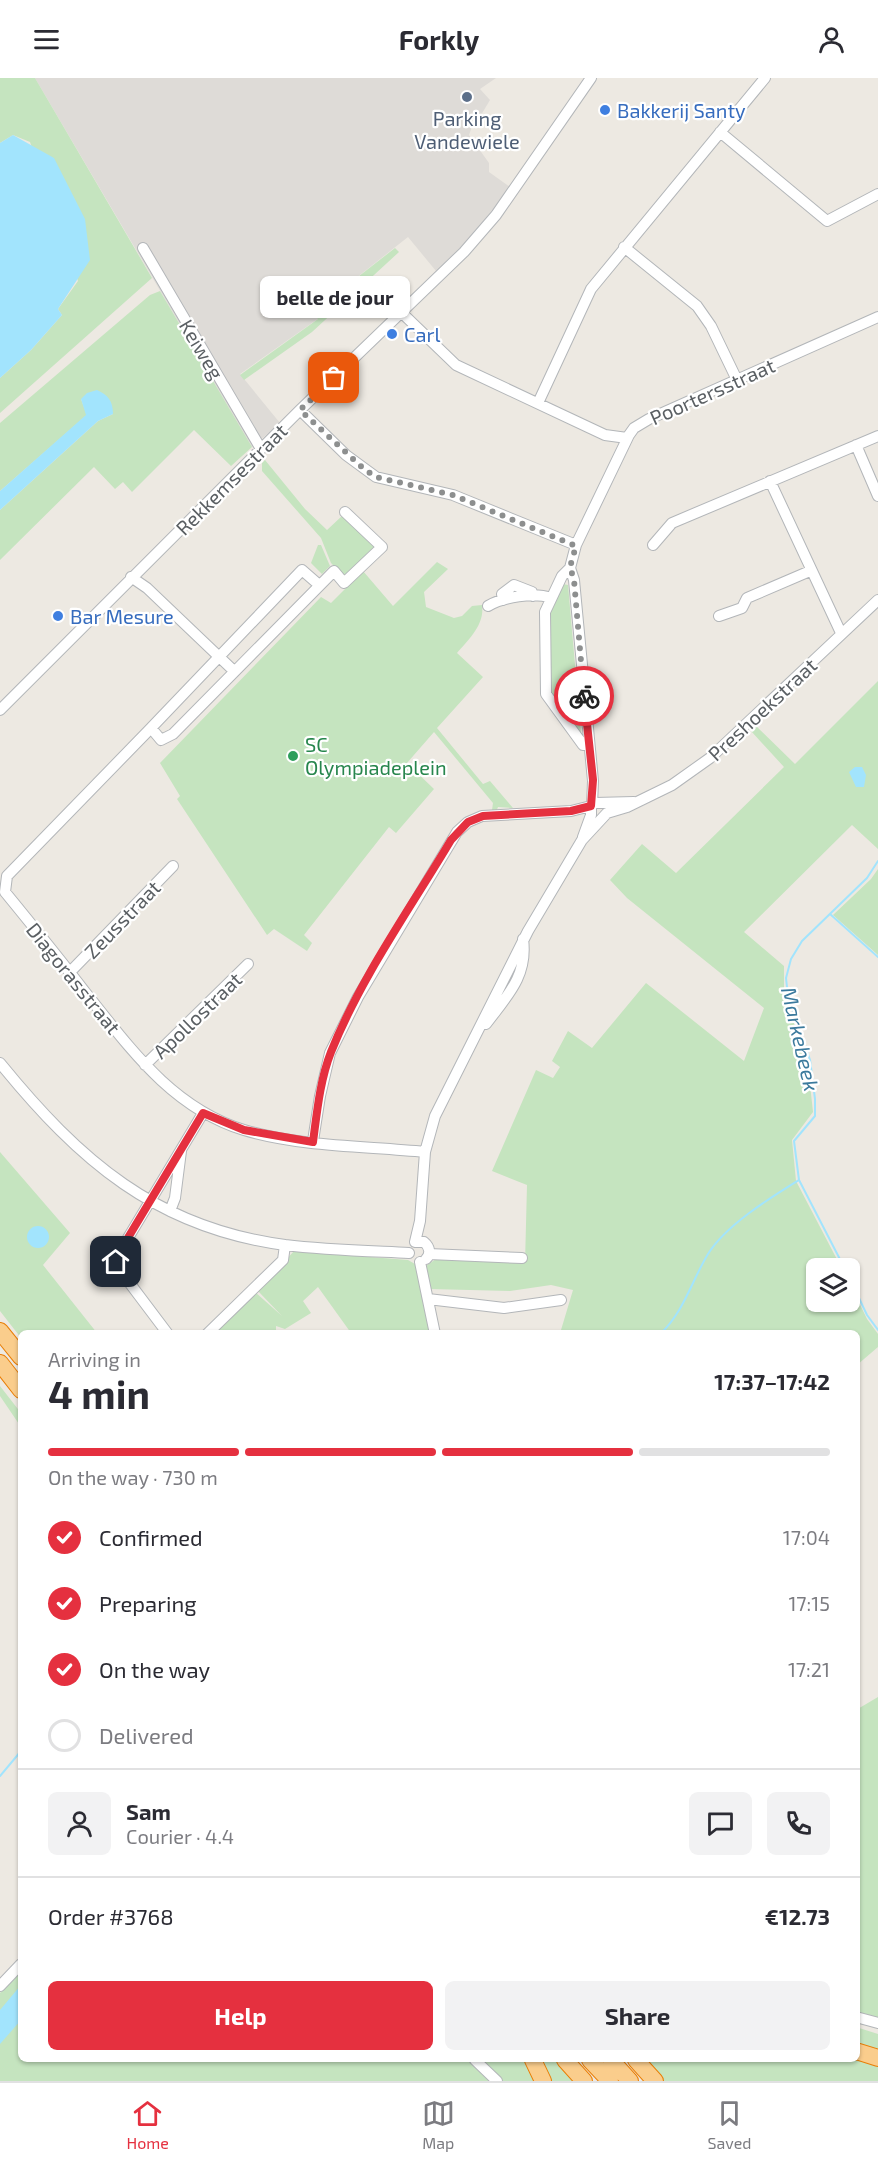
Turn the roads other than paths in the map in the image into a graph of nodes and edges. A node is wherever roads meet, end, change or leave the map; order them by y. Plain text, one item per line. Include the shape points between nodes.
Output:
1 (591, 78) edge
2 (765, 78) edge
3 (720, 132) junction
4 (878, 194) edge
5 (624, 247) junction
6 (143, 248) dead end
7 (401, 312) junction
8 (878, 317) edge
9 (738, 380) junction
10 (538, 403) junction
11 (300, 410) junction
12 (878, 436) edge
13 (627, 438) junction
14 (856, 445) junction
15 (261, 449) junction
16 (770, 481) junction
17 (878, 496) edge
18 (345, 512) dead end
19 (653, 545) dead end
20 (576, 546) junction
21 (570, 567) junction
22 (810, 571) junction
23 (134, 574) junction
24 (318, 584) junction
25 (551, 598) junction
26 (878, 600) edge
27 (488, 606) dead end
28 (719, 616) dead end
29 (841, 633) junction
30 (220, 658) junction
31 (234, 671) junction
32 (0, 710) edge
33 (151, 729) junction
34 (589, 744) junction
35 (597, 810) junction
36 (173, 866) dead end
37 (248, 964) dead end
38 (70, 972) junction
39 (0, 1063) edge
40 (145, 1065) junction
41 (203, 1113) junction
42 (313, 1142) junction
43 (181, 1148) junction
44 (425, 1152) junction
45 (148, 1201) junction
46 (170, 1211) junction
47 (420, 1242) junction
48 (285, 1245) junction
49 (409, 1253) junction
50 (429, 1254) junction
51 (522, 1258) dead end
52 (420, 1262) junction
53 (428, 1299) junction
54 (561, 1300) dead end
55 (0, 1330) edge
56 (165, 1330) edge
57 (211, 1330) edge
58 (434, 1330) edge
59 (18, 1353) edge
60 (0, 1363) edge
61 (18, 1386) edge
62 (18, 1967) edge
63 (0, 1986) edge
64 (860, 2018) edge
65 (878, 2023) edge
66 (860, 2052) edge
67 (878, 2058) edge
68 (478, 2062) edge
69 (534, 2062) edge
70 (567, 2062) edge
71 (592, 2062) edge
72 (613, 2062) edge
73 (638, 2062) edge
74 (497, 2081) edge
75 (543, 2081) edge
76 (584, 2081) edge
77 (609, 2081) edge
78 (630, 2081) edge
79 (655, 2081) edge

1 - 7 street, Rekkemsestraat via 490,223
2 - 3 street
3 - 4 street via 827,221
3 - 5 street
5 - 9 street via 697,306
5 - 10 street via 591,289
6 - 15 street, Keiweg
7 - 10 street via 456,365
7 - 11 street, Rekkemsestraat
8 - 9 street, Poortersstraat
9 - 13 street, Poortersstraat via 649,419
10 - 13 street via 605,435
11 - 15 street, Rekkemsestraat
11 - 20 street via 346,455 376,477 453,495
12 - 14 street
13 - 20 street, Poortersstraat
14 - 16 street
14 - 17 street
15 - 23 street, Rekkemsestraat
16 - 19 street via 672,523
16 - 22 street
18 - 24 street via 382,547 344,583 334,571
20 - 21 street, Poortersstraat
21 - 25 street
21 - 34 street
22 - 28 street via 747,598 742,608
22 - 29 street
23 - 30 street
23 - 32 street, Rekkemsestraat
24 - 30 street, Diagorasstraat via 302,570
24 - 31 street
25 - 27 street via 532,596
25 - 34 street via 545,612 546,694 576,737 583,745
26 - 29 street, Preshoekstraat
29 - 35 street, Preshoekstraat via 710,758 672,785 634,802
30 - 31 street
30 - 33 street, Diagorasstraat
31 - 33 street via 167,739 161,740
33 - 38 street, Diagorasstraat via 7,876 5,892
34 - 35 street
35 - 42 street via 581,815 571,811 483,816 457,832 358,997 330,1053
35 - 44 street via 523,939 435,1116
36 - 38 street, Zeusstraat
37 - 40 street, Apollostraat
38 - 40 street, Diagorasstraat
39 - 45 street via 58,1131 104,1172
40 - 41 street, Diagorasstraat
41 - 42 street, Diagorasstraat via 244,1130
41 - 43 street
42 - 44 street, Diagorasstraat
43 - 45 street
43 - 46 street
44 - 47 street
45 - 46 street
45 - 56 street via 116,1262
46 - 48 street
47 - 49 street via 410,1246
47 - 50 street via 429,1247
48 - 49 street
48 - 57 street via 283,1260
49 - 52 street
50 - 51 street
50 - 52 street
52 - 53 street
53 - 54 street via 504,1308
53 - 58 street
55 - 59 highway
60 - 61 highway
62 - 63 street
64 - 65 street
66 - 67 highway
68 - 74 street
69 - 75 highway
70 - 76 highway
71 - 77 highway
72 - 78 highway
73 - 79 highway

